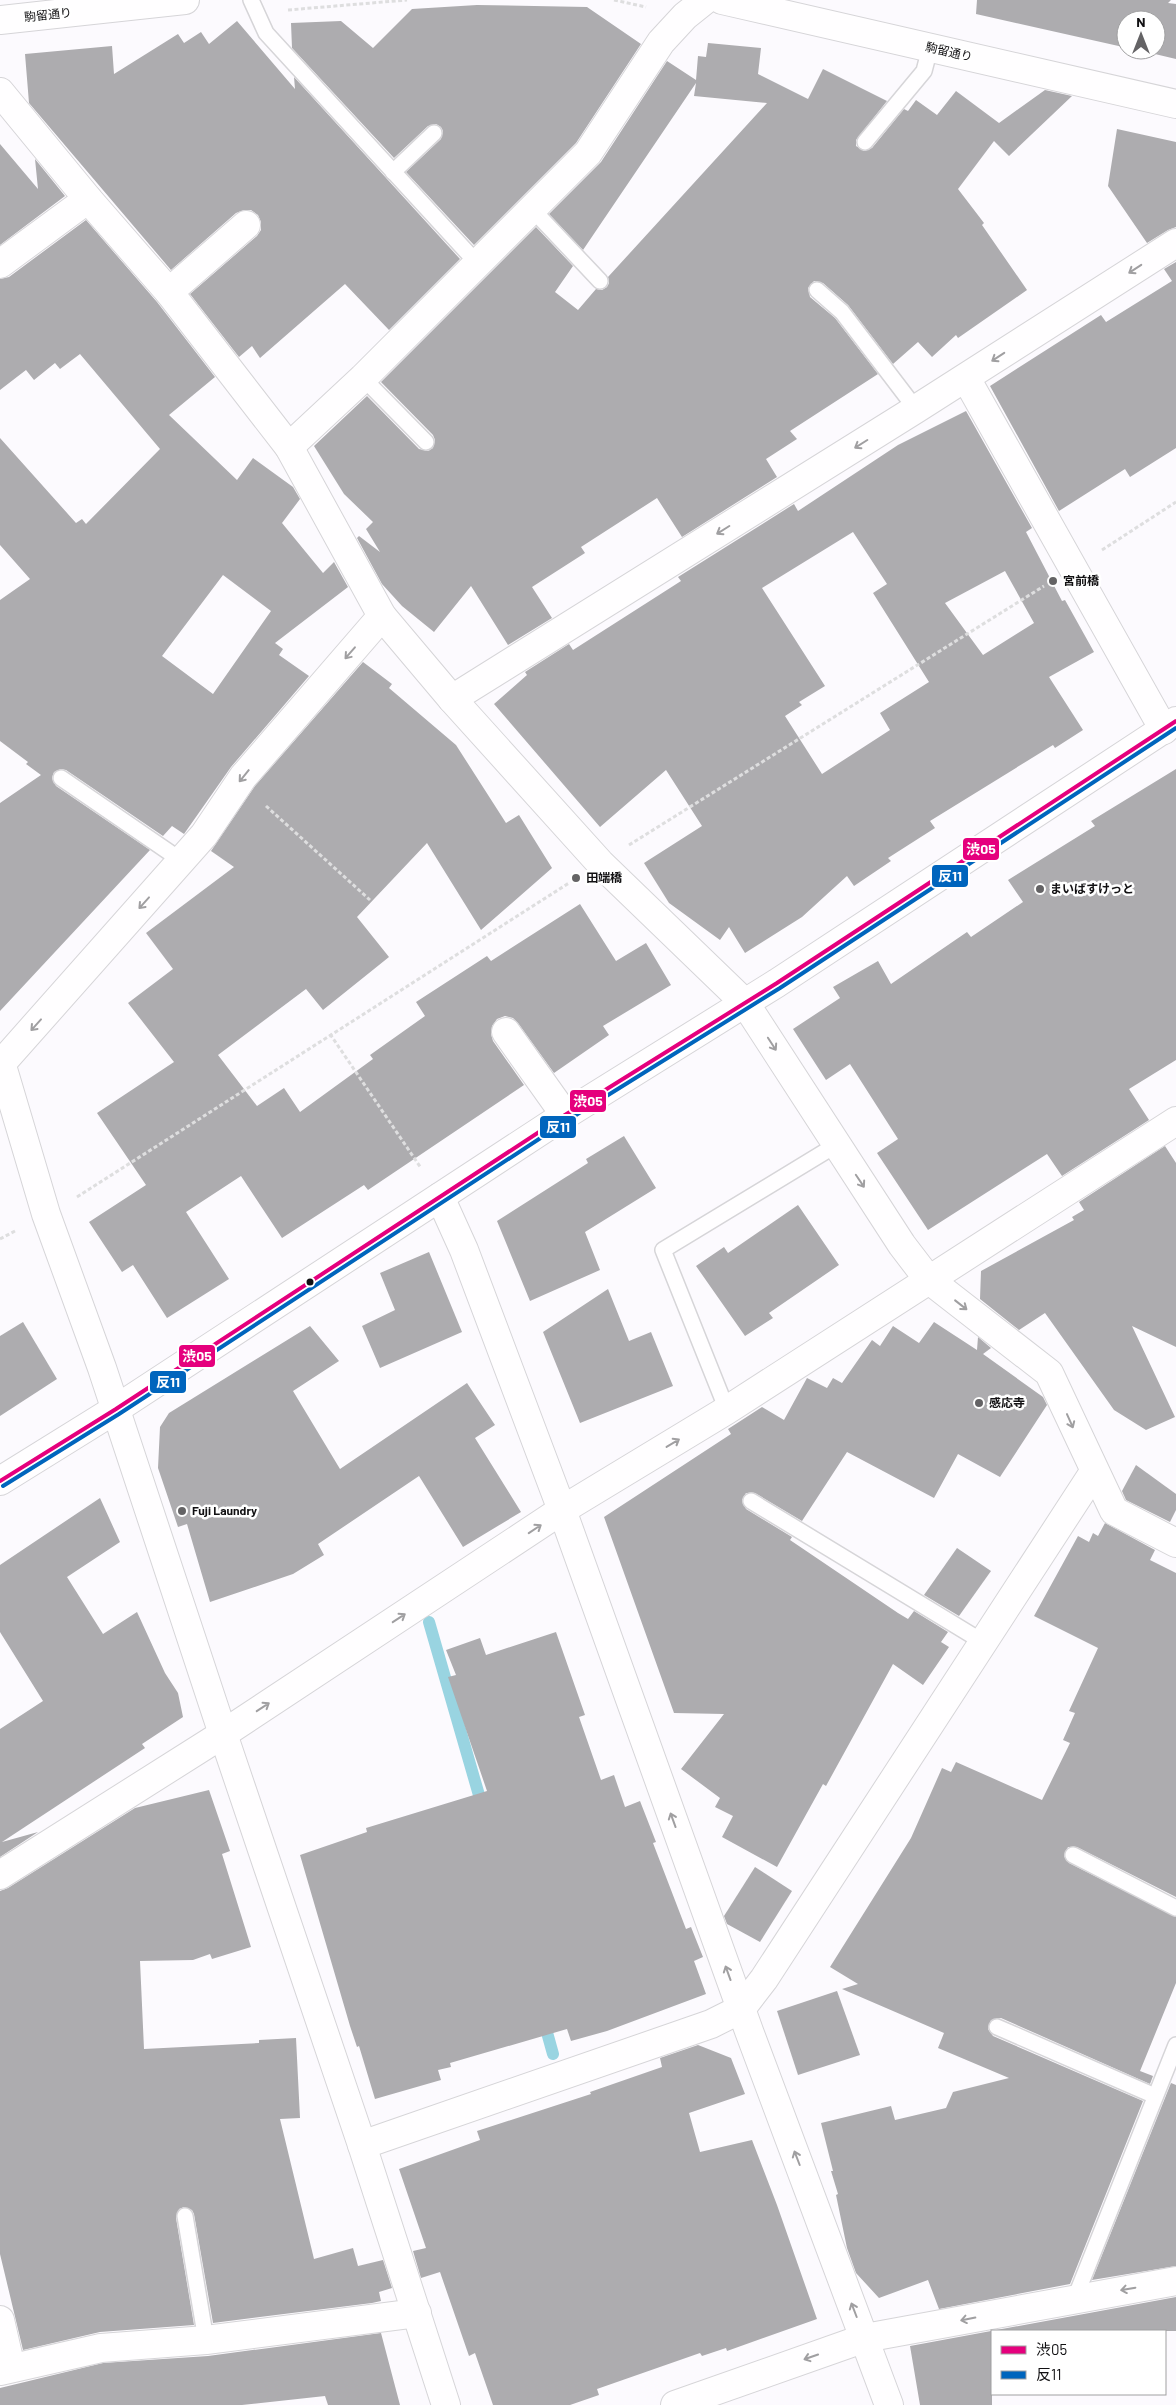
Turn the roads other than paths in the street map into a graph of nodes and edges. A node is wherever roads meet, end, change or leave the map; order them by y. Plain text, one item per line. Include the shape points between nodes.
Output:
1 (251, 0) edge
2 (705, 0) edge
3 (722, 0) edge
4 (167, 1) edge
5 (0, 20) edge
6 (930, 48) junction
7 (0, 92) edge
8 (1176, 104) edge
9 (434, 133) dead end
10 (865, 142) dead end
11 (393, 172) junction
12 (88, 199) junction
13 (533, 210) junction
14 (246, 225) dead end
15 (1176, 243) edge
16 (477, 263) junction
17 (0, 264) edge
18 (600, 282) dead end
19 (817, 290) dead end
20 (169, 292) junction
21 (363, 378) junction
22 (966, 378) junction
23 (916, 409) junction
24 (426, 442) dead end
25 (289, 447) junction
26 (382, 616) junction
27 (452, 699) junction
28 (1170, 726) edge
29 (61, 778) dead end
30 (182, 861) junction
31 (745, 1003) junction
32 (506, 1032) dead end
33 (1, 1063) edge
34 (565, 1115) junction
35 (1176, 1122) edge
36 (836, 1145) junction
37 (440, 1197) junction
38 (928, 1279) junction
39 (116, 1409) junction
40 (727, 1410) junction
41 (1094, 1472) junction
42 (0, 1481) edge
43 (751, 1501) dead end
44 (562, 1510) junction
45 (1176, 1543) edge
46 (983, 1642) junction
47 (223, 1734) junction
48 (1073, 1855) dead end
49 (0, 1875) edge
50 (1176, 1908) edge
51 (741, 2009) junction
52 (997, 2027) dead end
53 (1176, 2045) edge
54 (1155, 2096) junction
55 (362, 2145) junction
56 (185, 2216) dead end
57 (1176, 2281) edge
58 (1075, 2298) junction
59 (417, 2313) junction
60 (0, 2320) edge
61 (865, 2338) junction
62 (206, 2340) junction
63 (5, 2369) edge
64 (446, 2405) edge
65 (675, 2405) edge
66 (889, 2405) edge

1 - 11 lane via 266,33
2 - 13 street via 661,42 588,153
3 - 6 street, 駒留通り
4 - 5 street, 駒留通り
6 - 8 street, 駒留通り
6 - 10 lane via 924,71
7 - 12 street
9 - 11 lane
11 - 16 lane
12 - 17 street
12 - 20 street
13 - 16 street
13 - 18 lane
14 - 20 street
15 -> 22 street
16 - 21 street
19 - 23 lane via 842,312
20 - 25 street
21 - 24 lane
21 - 25 street
22 - 23 street
22 - 28 street
23 -> 27 street
25 - 26 street
26 - 27 street
26 -> 30 street via 239,782 204,835
27 - 31 street via 600,863
28 - 31 street
29 - 30 lane
30 -> 33 street
31 - 34 street
31 -> 36 street
32 - 34 street
33 - 39 street via 46,1214
34 - 37 street
35 - 38 street
36 -> 38 street
36 - 40 lane via 663,1250
37 - 39 street
37 - 44 street via 464,1250
38 - 40 street
38 -> 41 street via 1049,1373
39 - 42 street
39 - 47 street
44 -> 40 street
41 - 45 street via 1114,1511
41 - 46 street
43 - 46 lane
47 -> 44 street
51 -> 44 street
46 - 51 street via 770,1971
47 - 49 street
47 - 55 street
48 - 50 lane
51 - 55 street via 711,2024
61 -> 51 street
52 - 54 lane
53 - 54 lane
54 - 58 lane
55 - 59 street
56 - 62 lane
57 -> 58 street
58 -> 61 street
59 - 62 street
59 - 64 street
60 - 63 street
61 -> 65 street
61 - 66 street
62 - 63 street via 101,2348

